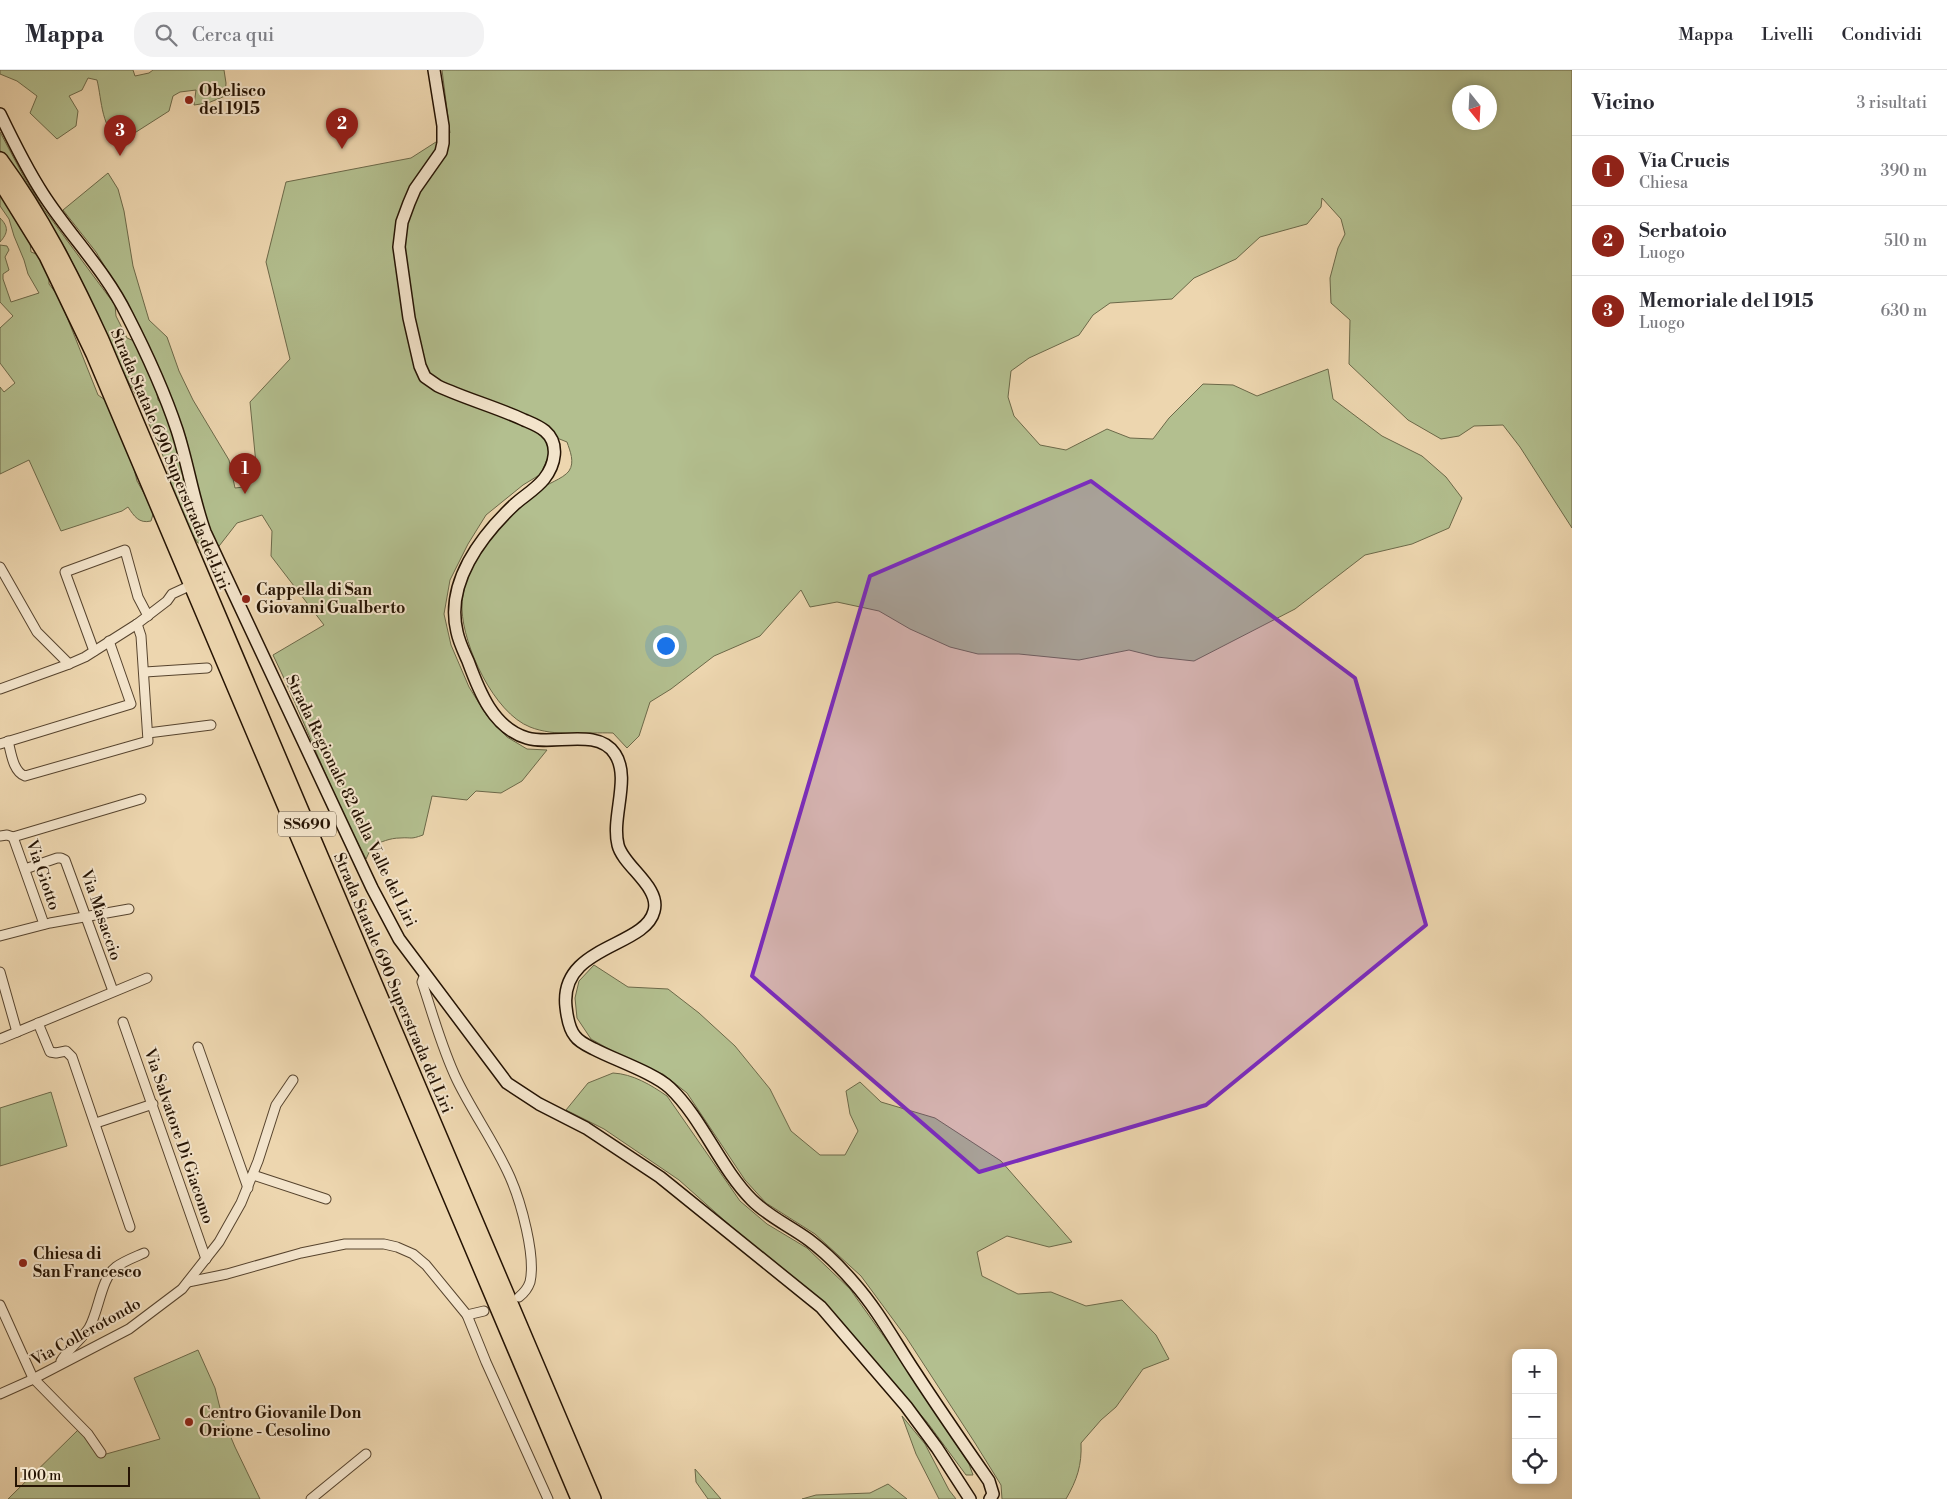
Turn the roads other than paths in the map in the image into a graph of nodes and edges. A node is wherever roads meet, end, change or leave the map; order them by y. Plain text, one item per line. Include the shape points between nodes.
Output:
1 (434, 70) edge
2 (0, 114) edge
3 (0, 160) edge
4 (0, 180) edge
5 (0, 568) edge
6 (185, 588) dead end
7 (148, 616) junction
8 (137, 624) junction
9 (109, 641) junction
10 (94, 651) junction
11 (69, 664) junction
12 (207, 668) dead end
13 (144, 672) junction
14 (0, 689) edge
15 (211, 725) dead end
16 (148, 733) junction
17 (4, 742) edge
18 (141, 799) dead end
19 (0, 836) edge
20 (14, 837) junction
21 (25, 869) junction
22 (129, 909) dead end
23 (86, 917) junction
24 (44, 924) junction
25 (0, 936) edge
26 (0, 972) edge
27 (425, 974) junction
28 (146, 978) dead end
29 (112, 991) junction
30 (123, 1022) dead end
31 (38, 1023) junction
32 (17, 1032) junction
33 (0, 1039) edge
34 (198, 1047) dead end
35 (293, 1080) dead end
36 (152, 1104) junction
37 (96, 1123) junction
38 (253, 1175) junction
39 (248, 1188) junction
40 (326, 1199) dead end
41 (130, 1227) dead end
42 (144, 1253) dead end
43 (206, 1259) junction
44 (188, 1282) junction
45 (519, 1297) dead end
46 (0, 1305) edge
47 (484, 1311) dead end
48 (468, 1315) junction
49 (60, 1364) junction
50 (33, 1378) junction
51 (0, 1394) edge
52 (100, 1453) dead end
53 (366, 1454) dead end
54 (311, 1499) edge
55 (548, 1499) edge
56 (579, 1499) edge
57 (593, 1499) edge
58 (970, 1499) edge
59 (990, 1499) edge

1 - 59 main road via 443,143 441,152 409,203 402,222 399,248 409,318 422,372 429,381 452,393 538,426 547,432 555,452 545,479 500,519 480,543 464,571 455,600 457,633 485,702 514,732 541,741 589,739 606,745 615,753 621,778 615,823 618,845 623,857 651,892 655,906 651,917 640,929 580,966 570,980 565,998 575,1036 586,1045 660,1080 671,1089 751,1200 811,1242 852,1281 872,1305 989,1481 993,1494
2 - 27 main road, Strada Regionale 82 della Valle del Liri via 43,195 112,286 128,316 177,430 198,513 213,551 372,888 399,939
3 - 57 highway, Strada Statale 690 Superstrada del Liri / SS690 via 49,234 101,340
4 - 56 highway, Strada Statale 690 Superstrada del Liri / SS690 via 47,256 94,354
5 - 11 street via 37,632
6 - 7 street via 172,594
7 - 8 street
7 - 10 street via 134,585 125,550 65,572
8 - 9 street
8 - 13 street via 142,636
9 - 10 street
9 - 17 street via 131,704
10 - 11 street
11 - 14 street
12 - 13 street
13 - 16 street
15 - 16 street
16 - 17 street via 148,741 25,776 18,772
18 - 20 street
19 - 20 street
20 - 21 street, Via Giotto
21 - 23 street, Via Masaccio via 57,858 64,859
21 - 24 street, Via Giotto
22 - 23 street
23 - 24 street
23 - 29 street, Via Masaccio
24 - 25 street
26 - 32 street
27 - 45 street via 422,982 457,1081 502,1160 517,1195 531,1266 530,1282
27 - 58 main road, Strada Regionale 82 della Valle del Liri via 507,1083 538,1104 586,1128 660,1177 821,1307 906,1406
28 - 29 street
29 - 31 street
30 - 36 street, Via Salvatore Di Giacomo
31 - 32 street
31 - 37 street via 50,1052 66,1051 71,1055
32 - 33 street
34 - 39 street
35 - 38 street, Via Collerotondo via 276,1105
36 - 37 street
36 - 43 street, Via Salvatore Di Giacomo
37 - 41 street
38 - 39 street, Via Collerotondo
38 - 40 street
39 - 43 street, Via Collerotondo via 227,1229
42 - 49 street via 113,1270 92,1323
43 - 44 street, Via Collerotondo
44 - 48 street via 319,1248 384,1244 406,1250 421,1259
44 - 49 street, Via Collerotondo via 171,1299 133,1326
46 - 50 street
47 - 48 street
48 - 55 street
49 - 50 street, Via Collerotondo
50 - 51 street, Via Collerotondo
50 - 52 street via 88,1434
53 - 54 street

